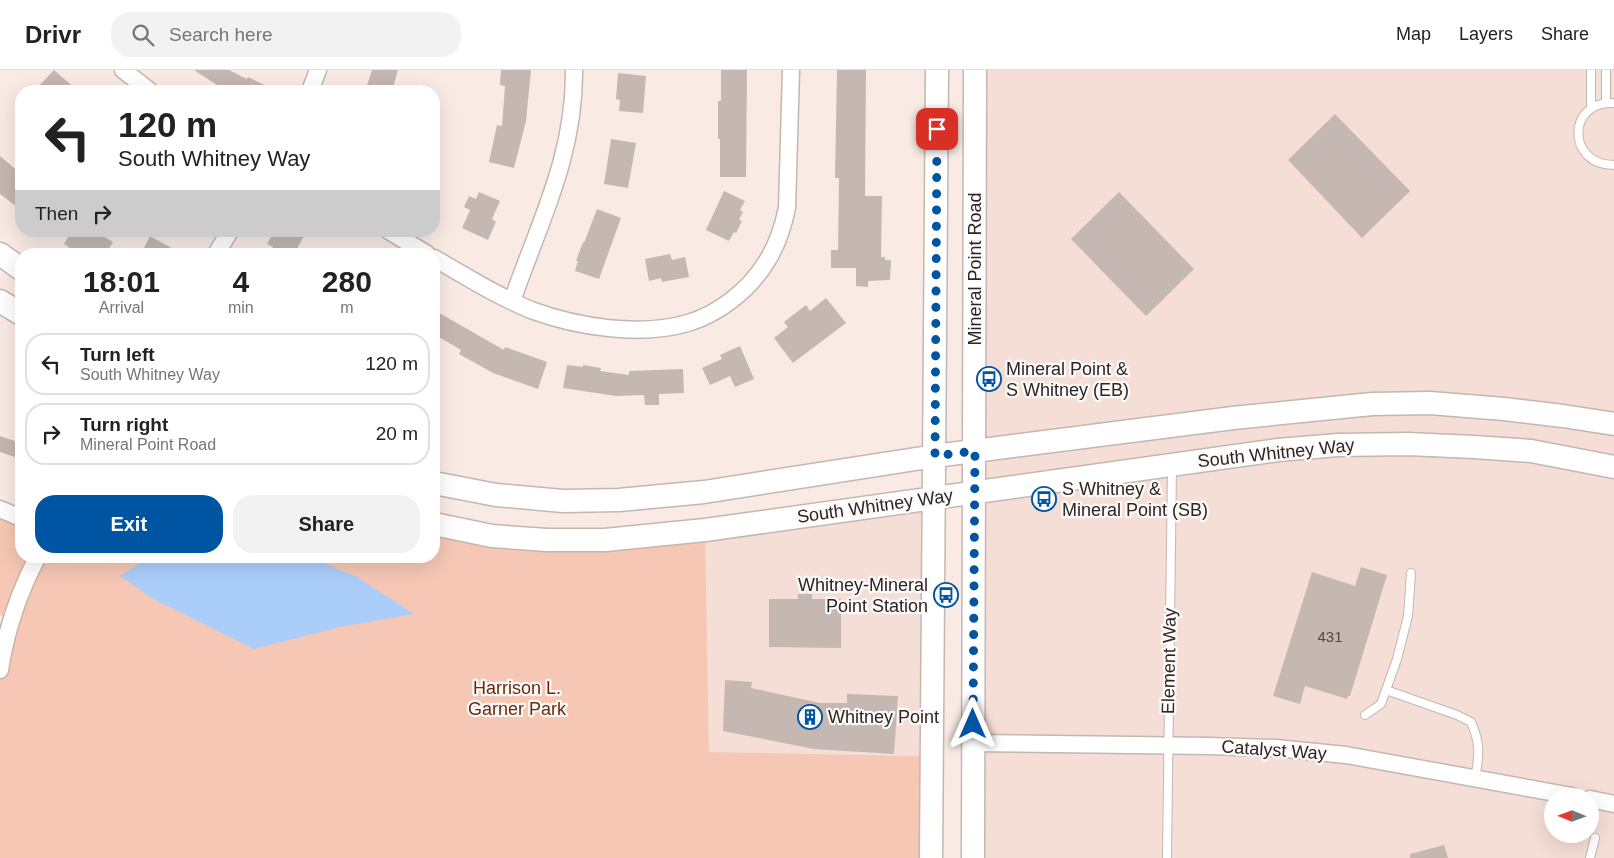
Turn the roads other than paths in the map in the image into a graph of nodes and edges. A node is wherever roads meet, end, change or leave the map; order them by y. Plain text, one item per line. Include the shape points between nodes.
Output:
1 (123, 70) edge
2 (318, 70) edge
3 (574, 70) edge
4 (791, 70) edge
5 (937, 70) edge
6 (975, 70) edge
7 (1591, 70) edge
8 (1606, 70) edge
9 (142, 85) edge
10 (312, 85) edge
11 (1610, 102) edge
12 (1591, 107) junction
13 (1614, 165) edge
14 (226, 237) edge
15 (399, 237) edge
16 (220, 248) edge
17 (417, 248) edge
18 (0, 254) edge
19 (440, 261) edge
20 (15, 264) edge
21 (0, 301) edge
22 (512, 301) junction
23 (15, 310) edge
24 (1614, 424) edge
25 (975, 451) junction
26 (935, 456) junction
27 (1172, 465) junction
28 (1614, 467) edge
29 (440, 484) edge
30 (974, 492) junction
31 (934, 498) junction
32 (0, 509) edge
33 (15, 515) edge
34 (440, 525) edge
35 (34, 563) edge
36 (1411, 573) dead end
37 (6, 617) edge
38 (0, 670) edge
39 (1386, 690) junction
40 (1365, 716) dead end
41 (973, 743) junction
42 (1168, 745) junction
43 (1475, 780) junction
44 (1544, 791) edge
45 (1599, 801) edge
46 (1614, 804) edge
47 (1593, 843) edge
48 (931, 858) edge
49 (973, 858) edge
50 (1167, 858) edge
51 (1590, 858) edge

1 - 9 street
2 - 10 street
3 - 22 street via 570,126 559,174
4 - 22 street via 788,208 783,227 766,263 748,286 725,306 688,323 650,330 604,328 565,320
5 - 26 main road
6 - 25 main road, Mineral Point Road
7 - 12 lane
8 - 11 lane
11 - 12 lane
12 - 13 lane via 1579,124 1580,145 1594,161
14 - 16 street
15 - 17 street
18 - 20 main road
19 - 22 street
21 - 23 main road
24 - 25 main road via 1504,409 1372,404
25 - 26 main road
25 - 30 main road, Mineral Point Road
26 - 29 main road via 704,492 619,500 563,502 496,495
26 - 31 main road
27 - 28 main road, South Whitney Way via 1278,450 1408,444 1531,451
27 - 30 main road, South Whitney Way
27 - 42 lane, Element Way
30 - 31 main road, South Whitney Way
30 - 41 main road, Mineral Point Road
31 - 34 main road, South Whitney Way via 705,530 604,540 492,536
31 - 48 main road
32 - 33 street
35 - 37 street
36 - 39 lane via 1408,616
37 - 38 street
39 - 40 lane via 1381,704
39 - 43 lane via 1472,722 1478,736
41 - 42 street, Catalyst Way
41 - 49 main road, Mineral Point Road
42 - 43 street, Catalyst Way via 1276,748 1346,755
42 - 50 lane, Element Way
43 - 44 street, Catalyst Way
45 - 46 street
47 - 51 lane

